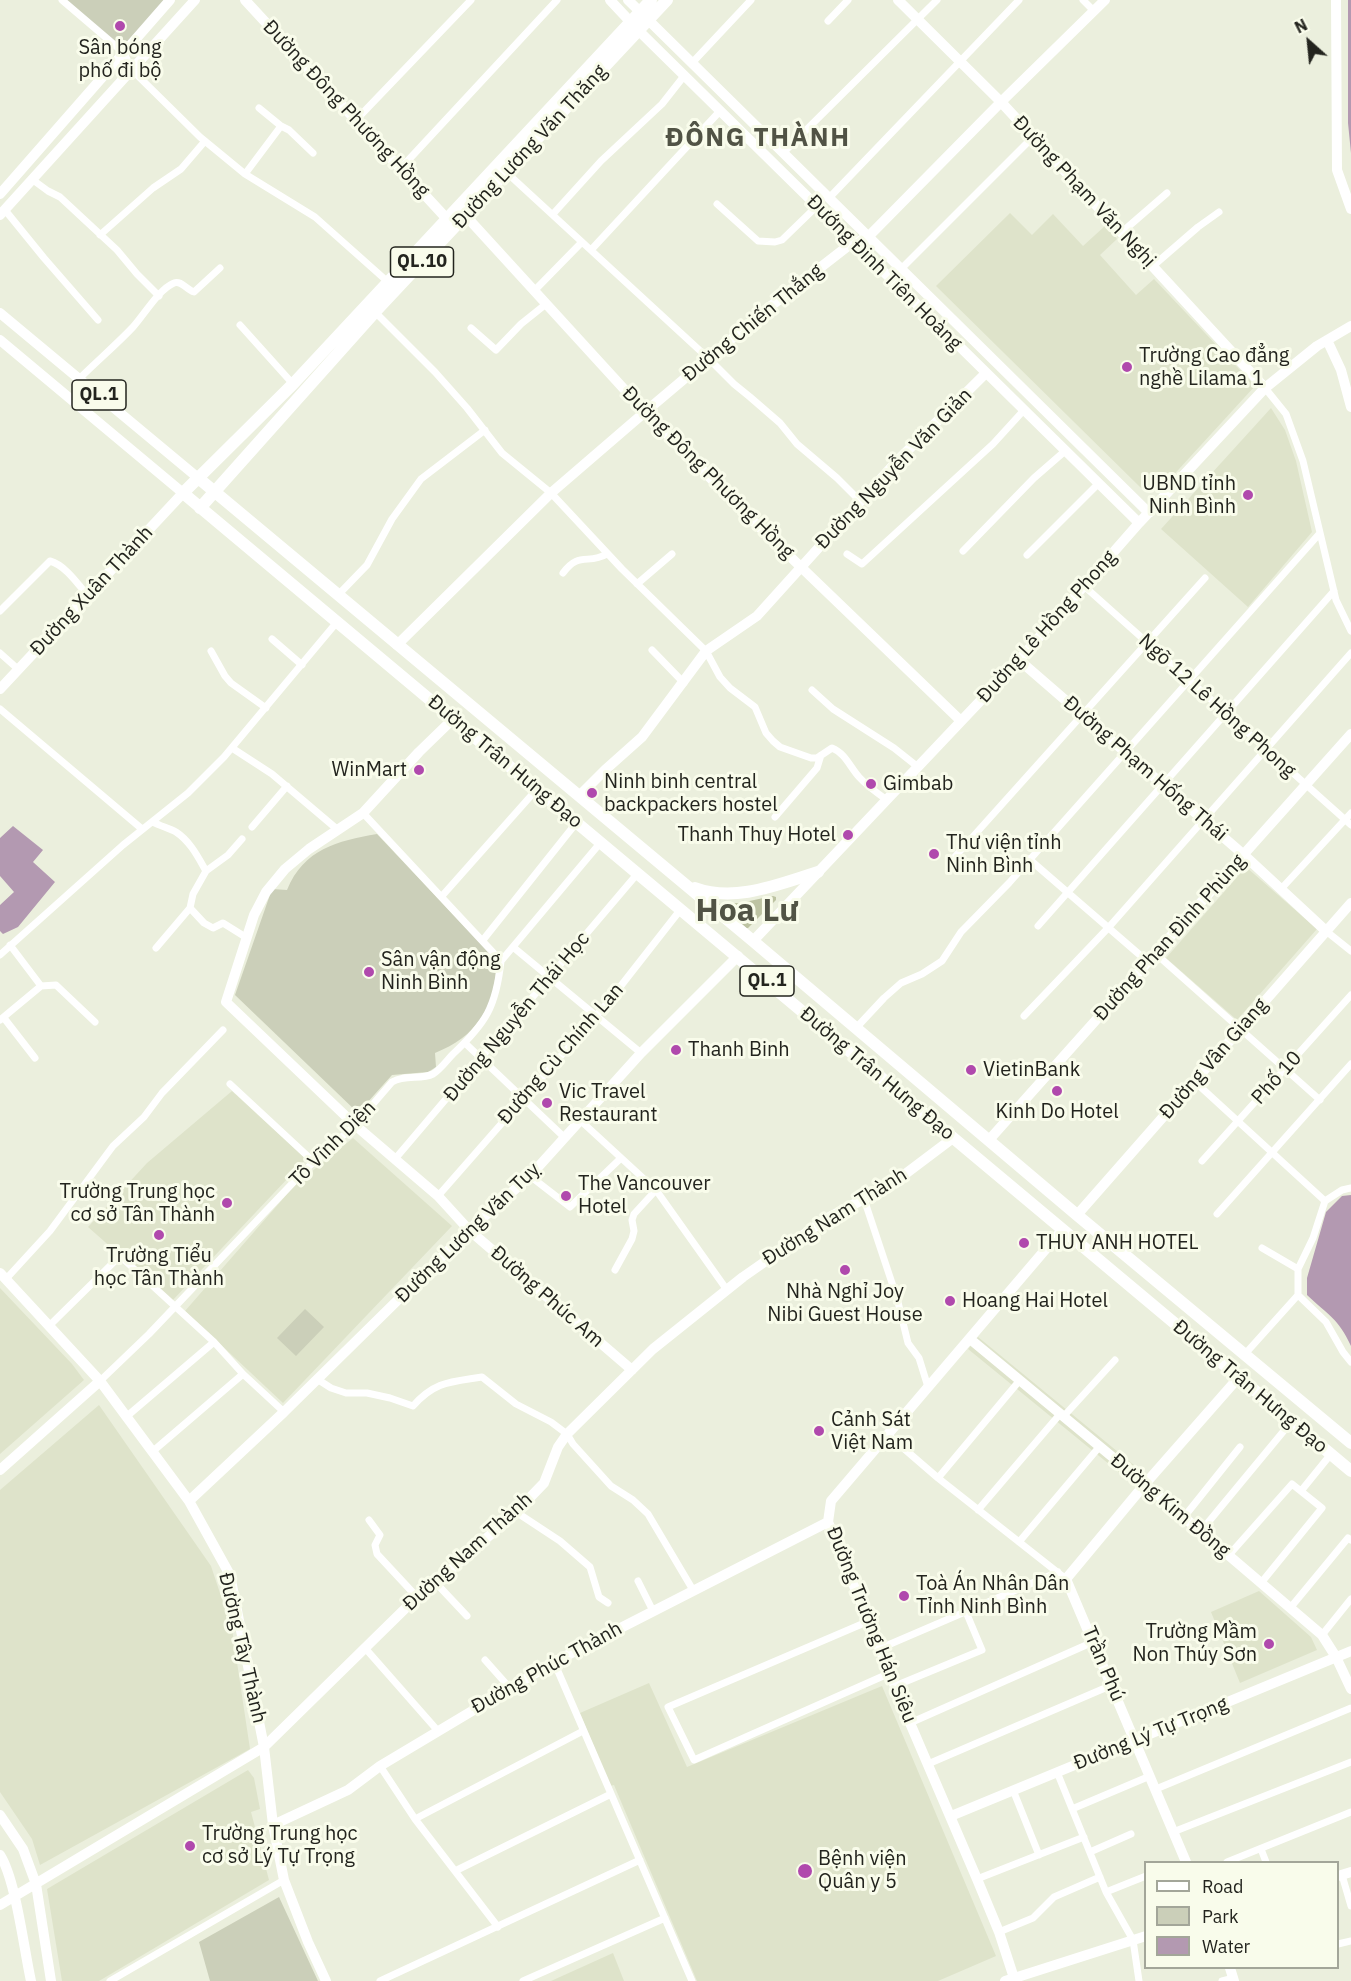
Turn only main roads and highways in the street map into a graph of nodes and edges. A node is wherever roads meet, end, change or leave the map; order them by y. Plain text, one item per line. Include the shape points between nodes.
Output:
1 (651, 0) edge
2 (666, 0) edge
3 (644, 16) junction
4 (635, 26) junction
5 (197, 477) junction
6 (214, 492) junction
7 (183, 493) joint
8 (200, 508) junction
9 (818, 872) road end
10 (684, 884) junction
11 (753, 941) junction
12 (738, 956) junction
13 (1077, 1215) junction
14 (1062, 1230) junction
15 (1249, 1358) junction
16 (1239, 1377) junction
17 (1351, 1443) edge
18 (1351, 1471) edge

1 - 3 highway, Đường Lương Văn Thăng / QL.10
2 - 3 highway, Đường Lương Văn Thăng / QL.10
3 - 4 highway, Đường Lương Văn Thăng / QL.10
4 - 5 highway, Đường Lương Văn Thăng / QL.10 via 293,384
4 - 6 highway, Đường Lương Văn Thăng / QL.10
5 - 6 highway, Đường Trân Hưng Đạo / QL.1
5 - 7 highway, Đường Lương Văn Thăng
6 - 8 highway, Đường Lương Văn Thăng / QL.10
6 - 10 highway, Đường Trân Hưng Đạo / QL.1
7 - 8 highway, Đường Trân Hưng Đạo / QL.1
8 - 12 highway, Đường Trân Hưng Đạo / QL.1
9 - 10 highway via 734,894 709,893
10 - 11 highway, Đường Trân Hưng Đạo / QL.1
11 - 12 highway
11 - 13 highway, Đường Trân Hưng Đạo / QL.1
12 - 14 highway, Đường Trân Hưng Đạo / QL.1
13 - 14 highway
13 - 15 highway, Đường Trân Hưng Đạo / QL.1
14 - 16 highway, Đường Trân Hưng Đạo / QL.1
15 - 16 highway
15 - 17 highway, Đường Trân Hưng Đạo / QL.1
16 - 18 highway, Đường Trân Hưng Đạo / QL.1

